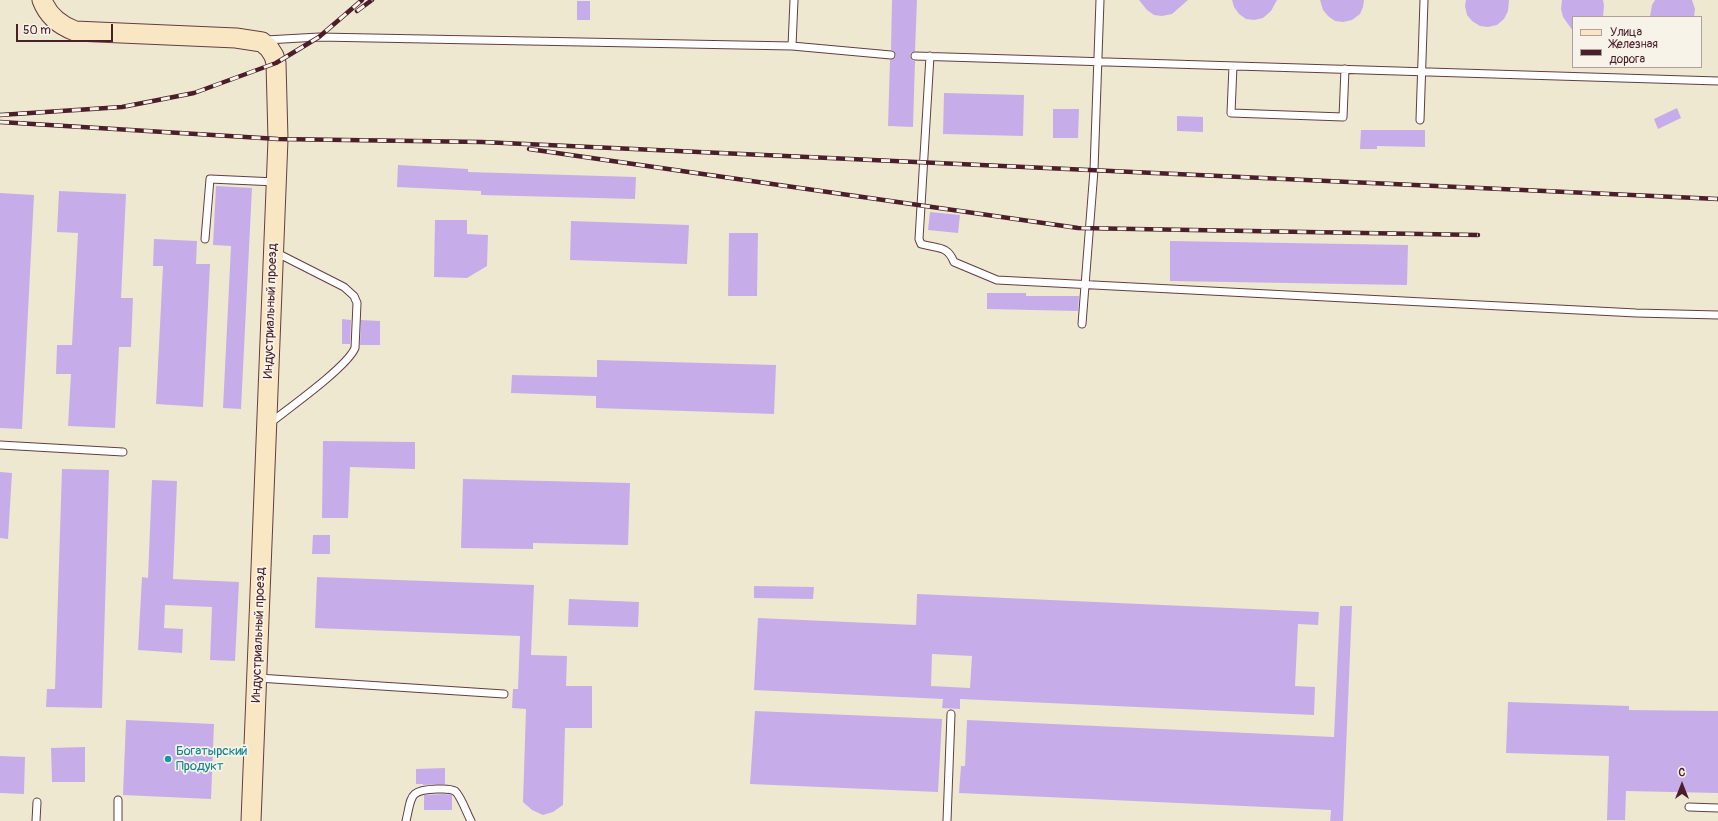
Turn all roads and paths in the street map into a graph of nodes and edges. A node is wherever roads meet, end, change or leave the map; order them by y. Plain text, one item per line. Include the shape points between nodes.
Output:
1 (42, 0) edge
2 (794, 0) edge
3 (1100, 0) edge
4 (1424, 0) edge
5 (258, 40) junction
6 (792, 46) junction
7 (891, 55) dead end
8 (915, 56) dead end
9 (930, 56) junction
10 (1098, 61) junction
11 (1233, 66) junction
12 (1345, 69) junction
13 (1421, 72) junction
14 (1718, 81) edge
15 (1420, 120) dead end
16 (276, 182) junction
17 (205, 239) dead end
18 (273, 251) junction
19 (1084, 285) junction
20 (1718, 315) edge
21 (1082, 324) dead end
22 (267, 425) junction
23 (0, 445) edge
24 (123, 452) dead end
25 (258, 678) junction
26 (504, 694) dead end
27 (951, 714) dead end
28 (118, 800) dead end
29 (37, 802) dead end
30 (1689, 807) dead end
31 (1718, 808) edge
32 (36, 821) edge
33 (118, 821) edge
34 (252, 821) edge
35 (406, 821) edge
36 (471, 821) edge
37 (947, 821) edge

1 - 5 street via 50,16 75,31
2 - 6 lane
3 - 10 lane
4 - 13 lane
5 - 6 lane via 319,37
5 - 16 street, Индустриальный проезд via 269,48 276,62
6 - 7 lane
8 - 9 lane
9 - 10 lane
9 - 19 lane via 919,239 921,244 944,249 950,253 954,262 997,280
10 - 11 lane
10 - 19 lane via 1094,170
11 - 12 lane
11 - 12 lane via 1231,113 1336,117 1343,117
12 - 13 lane
13 - 14 lane
13 - 15 lane
16 - 17 lane via 210,179
16 - 18 street, Индустриальный проезд
18 - 22 street, Индустриальный проезд
18 - 22 lane via 344,287 354,296 357,303 356,341 348,360
19 - 20 lane
19 - 21 lane
22 - 25 street, Индустриальный проезд
23 - 24 lane
25 - 26 lane
25 - 34 street, Индустриальный проезд
27 - 37 lane
28 - 33 lane
29 - 32 lane
30 - 31 lane
35 - 36 lane via 411,798 415,792 448,789 457,793

